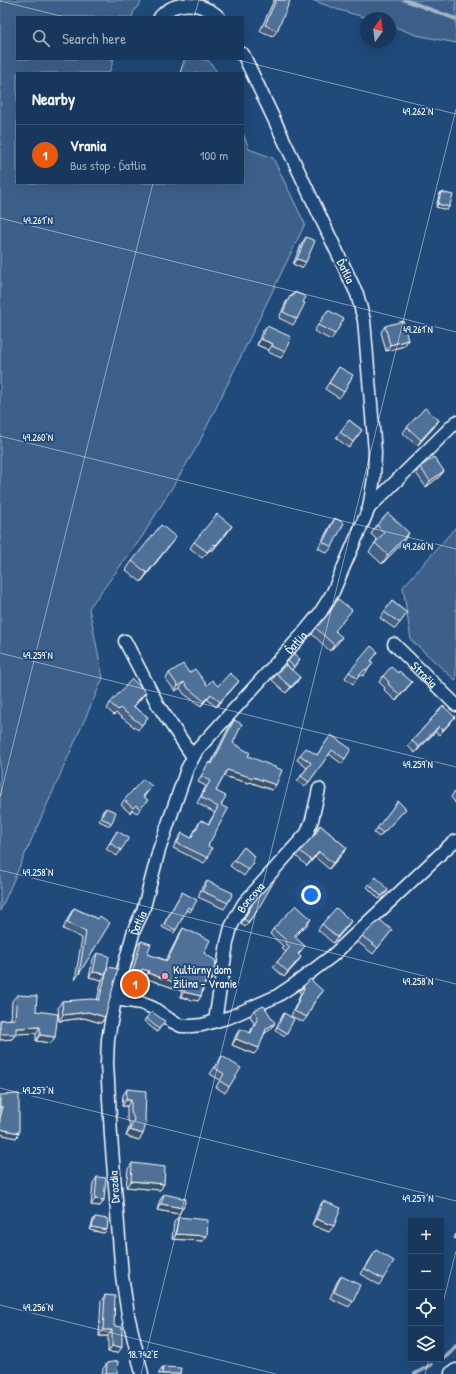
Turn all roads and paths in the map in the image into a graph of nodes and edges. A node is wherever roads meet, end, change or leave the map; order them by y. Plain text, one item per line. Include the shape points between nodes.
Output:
1 (161, 16) edge
2 (218, 16) edge
3 (244, 56) edge
4 (456, 422) edge
5 (368, 508) junction
6 (125, 641) dead end
7 (394, 644) dead end
8 (456, 705) edge
9 (193, 757) junction
10 (319, 789) dead end
11 (456, 841) edge
12 (115, 999) junction
13 (215, 1021) junction
14 (142, 1374) edge

1 - 2 street via 173,4 182,2 202,6
3 - 5 street, Ďatlia via 357,294 364,320 375,452 374,478
4 - 5 street, Ďatlia
5 - 9 street, Ďatlia via 333,592 320,613
6 - 9 street via 158,705
7 - 8 street, Stračia
9 - 12 street, Ďatlia via 159,850
10 - 13 street, Boncova via 307,833 244,903 231,927
11 - 13 street via 316,969 277,996
12 - 13 street via 154,1008 181,1026
12 - 14 street, Drozdia via 107,1063 115,1197 122,1276

